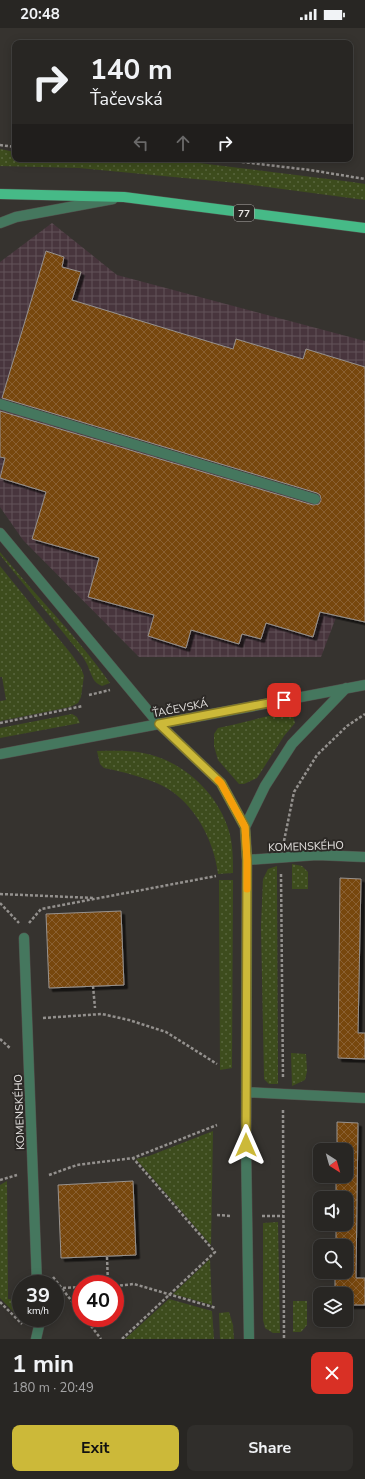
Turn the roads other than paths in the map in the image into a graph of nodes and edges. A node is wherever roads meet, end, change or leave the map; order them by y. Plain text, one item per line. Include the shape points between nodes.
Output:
1 (0, 194) edge
2 (124, 197) junction
3 (0, 223) edge
4 (365, 228) edge
5 (0, 404) edge
6 (315, 499) dead end
7 (0, 533) edge
8 (365, 685) edge
9 (346, 688) junction
10 (159, 724) junction
11 (0, 754) edge
12 (245, 827) junction
13 (365, 857) edge
14 (247, 860) junction
15 (25, 934) road end
16 (246, 1092) junction
17 (365, 1098) edge
18 (37, 1275) edge
19 (38, 1327) edge
20 (36, 1339) edge
21 (249, 1339) edge

1 - 2 main road, 77
2 - 3 street via 16,217
2 - 4 main road, 77
5 - 6 street
7 - 10 street
8 - 9 street, ŤAČEVSKÁ
9 - 10 street, ŤAČEVSKÁ
9 - 12 street via 292,744 265,786
10 - 11 street, ŤAČEVSKÁ
10 - 12 street via 221,783
12 - 14 street
13 - 14 street, KOMENSKÉHO via 317,855
14 - 16 street
15 - 18 street, KOMENSKÉHO
16 - 17 street
16 - 21 street
19 - 20 street

